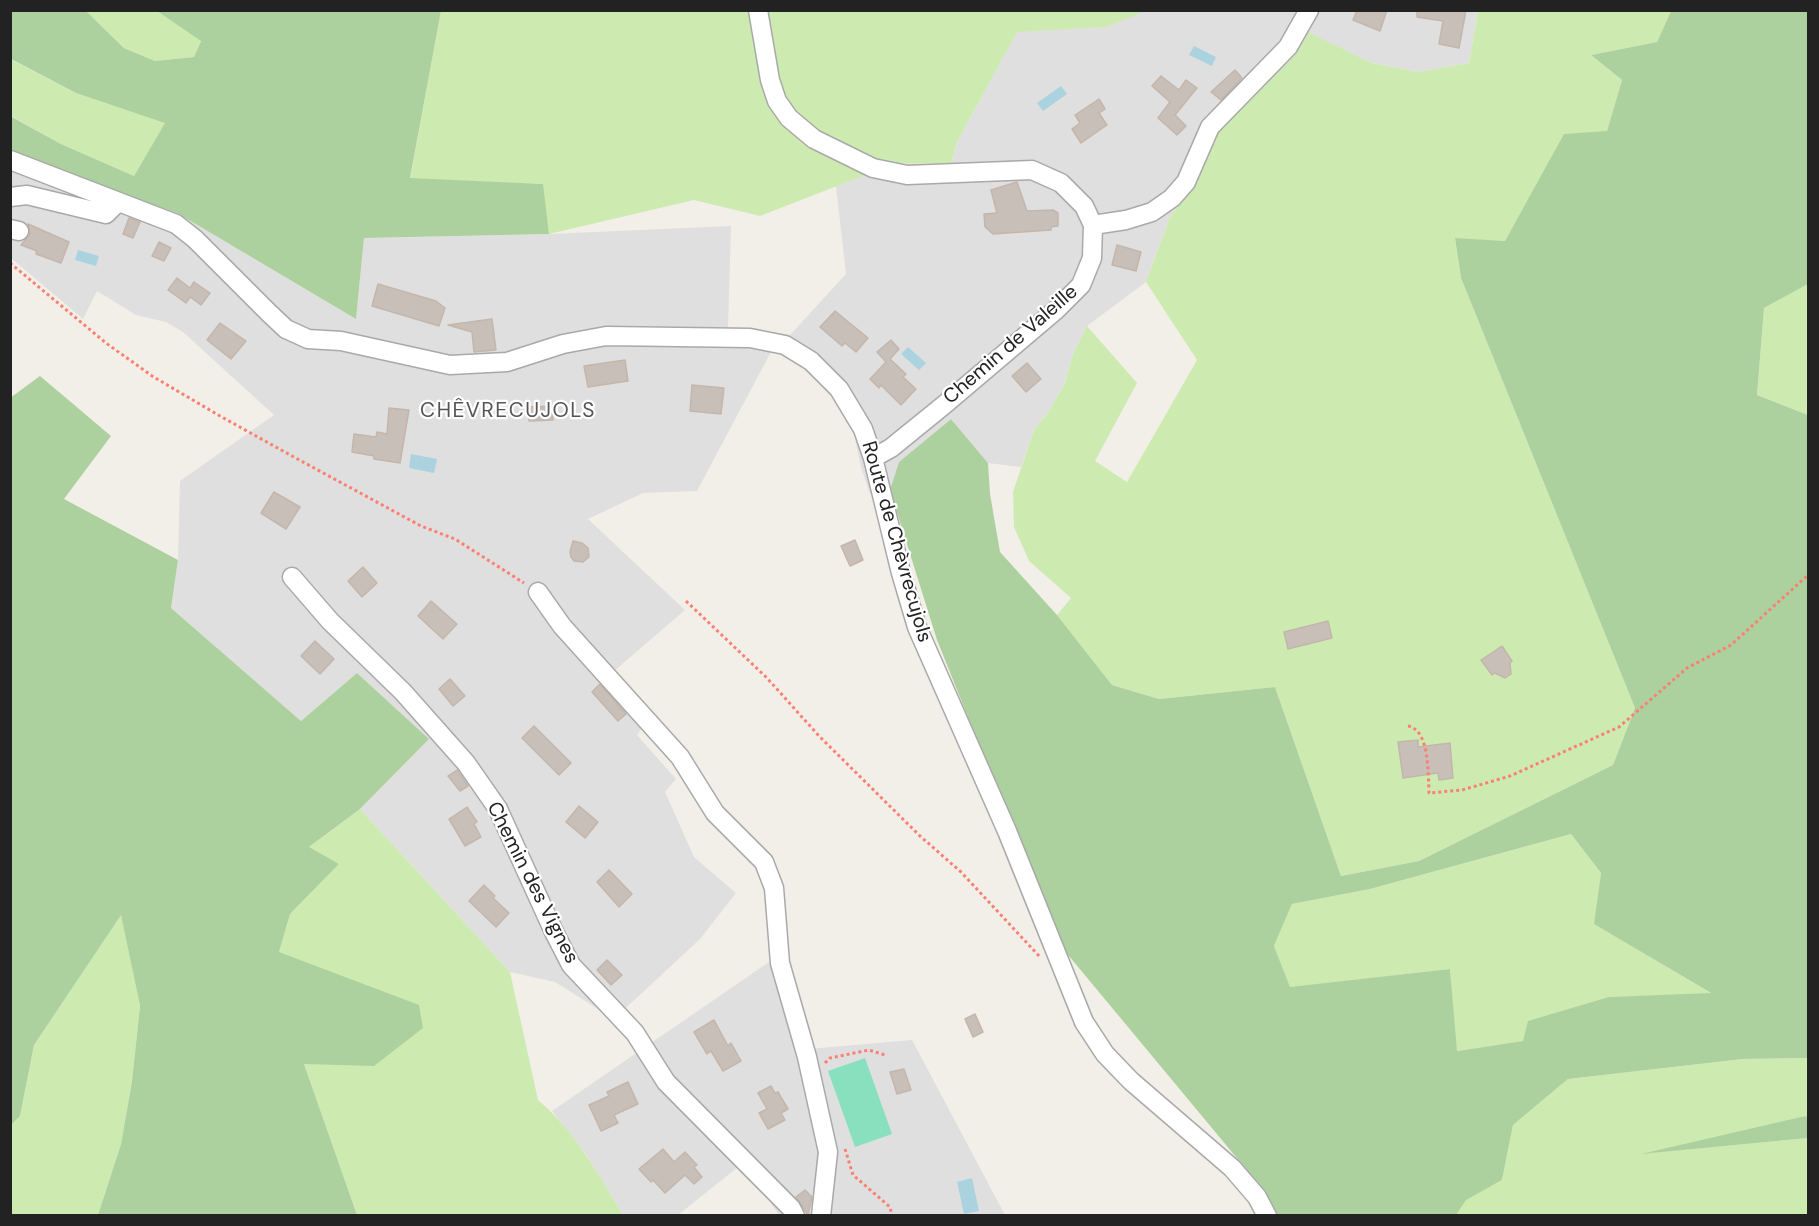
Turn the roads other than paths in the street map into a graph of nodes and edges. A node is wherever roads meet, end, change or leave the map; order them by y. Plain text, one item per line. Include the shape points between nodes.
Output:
1 (758, 10) edge
2 (1309, 10) edge
3 (11, 160) edge
4 (10, 197) edge
5 (117, 202) junction
6 (1093, 225) junction
7 (873, 458) junction
8 (292, 577) dead end
9 (538, 592) road end
10 (795, 1215) edge
11 (820, 1215) edge
12 (1267, 1215) edge

1 - 6 street via 777,101 789,118 814,139 873,168 907,175 1032,170 1060,183 1084,206
2 - 6 street via 1288,47 1210,127 1186,182 1172,198 1152,212
3 - 5 street, Route de Chèvrecujols
4 - 5 street via 27,195 106,214
5 - 7 street, Route de Chèvrecujols via 176,224 286,329 308,339 341,341 450,365 507,362 563,344 606,336 750,338 785,345 811,361 839,389 863,429
6 - 7 street, Chemin de Valeille via 1092,258 1081,285 944,405
7 - 12 street, Route de Chèvrecujols via 917,627 1007,831 1084,1022 1105,1054 1131,1081 1232,1168
8 - 10 street, Chemin des Vignes via 466,763 498,808 571,965 635,1033 666,1082
9 - 11 street via 562,627 680,756 715,813 764,862 774,888 780,963 807,1057 828,1152

